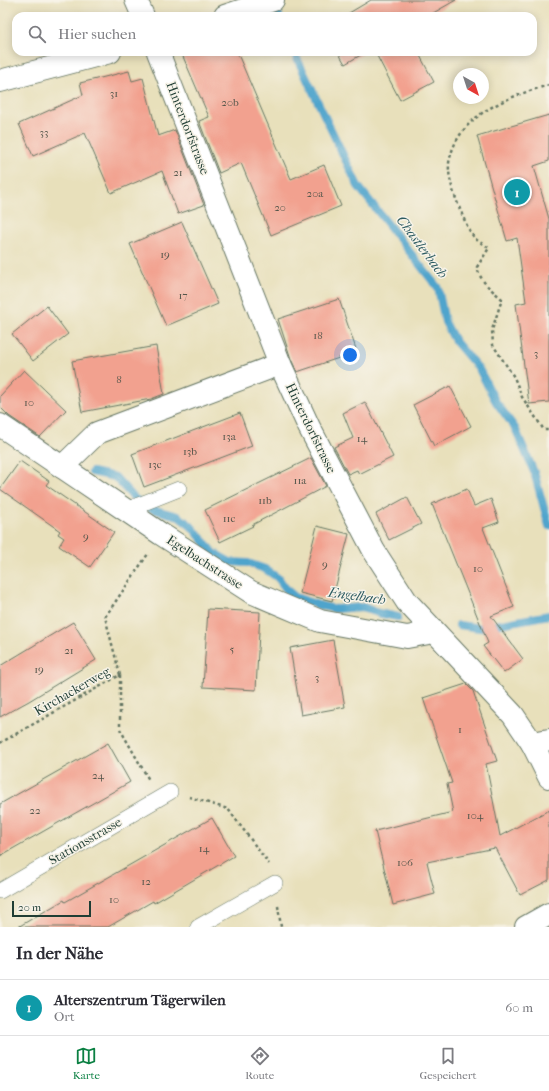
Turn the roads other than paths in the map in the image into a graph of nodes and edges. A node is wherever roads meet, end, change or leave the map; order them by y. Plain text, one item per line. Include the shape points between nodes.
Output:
1 (136, 0) edge
2 (265, 3) edge
3 (141, 12) edge
4 (238, 12) edge
5 (95, 56) edge
6 (160, 56) edge
7 (0, 81) edge
8 (280, 364) junction
9 (0, 425) edge
10 (62, 466) junction
11 (179, 489) dead end
12 (130, 508) junction
13 (434, 632) junction
14 (541, 742) edge
15 (549, 776) edge
16 (170, 792) road end
17 (274, 883) road end
18 (0, 891) edge
19 (549, 914) edge
20 (198, 927) edge
21 (526, 927) edge

1 - 3 street
2 - 4 street
5 - 7 street
6 - 8 street, Hinterdorfstrasse
8 - 10 street via 97,433
8 - 13 street, Hinterdorfstrasse via 309,427 374,551 406,602
9 - 10 street, Egelbachstrasse
10 - 12 street, Egelbachstrasse
11 - 12 lane
12 - 13 street, Egelbachstrasse via 161,534 251,592 320,621 407,636
13 - 14 street, Hinterdorfstrasse
14 - 15 street, Hinterdorfstrasse
16 - 18 lane, Stationsstrasse
17 - 20 lane
19 - 21 street

